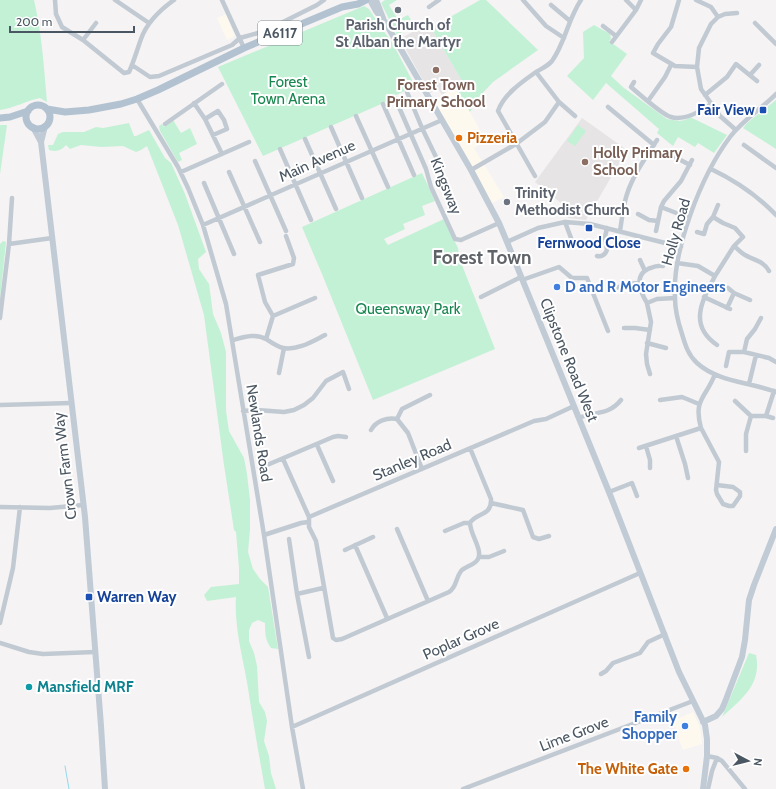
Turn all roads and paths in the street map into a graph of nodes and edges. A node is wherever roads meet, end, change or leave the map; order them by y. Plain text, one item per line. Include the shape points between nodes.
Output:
1 (55, 0) edge
2 (115, 0) edge
3 (174, 0) edge
4 (222, 0) edge
5 (324, 0) edge
6 (354, 0) edge
7 (366, 0) edge
8 (370, 0) edge
9 (376, 0) edge
10 (439, 0) edge
11 (523, 0) edge
12 (581, 0) edge
13 (626, 0) edge
14 (641, 0) edge
15 (679, 0) edge
16 (696, 0) edge
17 (346, 2) edge
18 (550, 5) dead end
19 (429, 7) dead end
20 (636, 10) junction
21 (737, 13) dead end
22 (718, 17) junction
23 (570, 21) junction
24 (384, 22) junction
25 (96, 23) dead end
26 (149, 23) junction
27 (755, 23) dead end
28 (603, 26) dead end
29 (761, 28) junction
30 (756, 32) dead end
31 (616, 36) junction
32 (240, 38) junction
33 (564, 38) junction
34 (83, 40) junction
35 (612, 42) dead end
36 (776, 44) edge
37 (244, 48) junction
38 (132, 65) junction
39 (671, 65) junction
40 (759, 65) dead end
41 (697, 67) junction
42 (536, 72) junction
43 (750, 75) junction
44 (757, 81) dead end
45 (634, 82) dead end
46 (222, 84) dead end
47 (407, 92) dead end
48 (776, 94) edge
49 (705, 95) junction
50 (395, 98) dead end
51 (137, 99) junction
52 (648, 101) junction
53 (559, 102) junction
54 (194, 103) junction
55 (383, 104) dead end
56 (711, 104) junction
57 (608, 107) dead end
58 (47, 109) junction
59 (28, 111) junction
60 (614, 111) junction
61 (65, 112) junction
62 (610, 115) dead end
63 (356, 116) dead end
64 (575, 116) dead end
65 (10, 117) junction
66 (0, 118) edge
67 (50, 119) junction
68 (205, 119) junction
69 (442, 120) junction
70 (165, 124) dead end
71 (31, 125) junction
72 (45, 126) junction
73 (331, 127) dead end
74 (422, 128) junction
75 (736, 130) junction
76 (410, 133) junction
77 (213, 135) junction
78 (398, 138) junction
79 (305, 139) dead end
80 (657, 140) dead end
81 (41, 142) junction
82 (249, 142) dead end
83 (516, 144) junction
84 (654, 145) junction
85 (744, 146) dead end
86 (280, 149) dead end
87 (371, 150) junction
88 (222, 154) junction
89 (671, 155) dead end
90 (436, 156) dead end
91 (255, 161) dead end
92 (346, 162) junction
93 (776, 168) edge
94 (711, 169) junction
95 (471, 170) junction
96 (181, 172) junction
97 (229, 172) dead end
98 (320, 173) junction
99 (414, 175) dead end
100 (535, 176) dead end
101 (204, 183) dead end
102 (295, 184) junction
103 (388, 187) dead end
104 (270, 195) junction
105 (12, 198) dead end
106 (362, 198) dead end
107 (718, 205) dead end
108 (244, 207) junction
109 (661, 207) junction
110 (336, 209) dead end
111 (638, 214) dead end
112 (776, 215) edge
113 (713, 217) junction
114 (219, 218) junction
115 (689, 218) junction
116 (311, 220) dead end
117 (658, 221) junction
118 (565, 222) junction
119 (499, 223) junction
120 (203, 226) junction
121 (606, 228) junction
122 (656, 230) dead end
123 (620, 231) junction
124 (698, 232) dead end
125 (52, 238) junction
126 (260, 242) dead end
127 (507, 242) junction
128 (8, 244) junction
129 (574, 246) dead end
130 (734, 246) junction
131 (681, 247) junction
132 (234, 254) dead end
133 (597, 256) dead end
134 (640, 260) dead end
135 (677, 263) junction
136 (663, 266) dead end
137 (645, 271) junction
138 (769, 271) dead end
139 (714, 276) junction
140 (522, 278) junction
141 (639, 283) junction
142 (728, 288) dead end
143 (614, 289) dead end
144 (734, 293) junction
145 (481, 297) dead end
146 (704, 297) junction
147 (315, 298) dead end
148 (674, 298) junction
149 (750, 300) dead end
150 (647, 303) junction
151 (273, 316) junction
152 (0, 318) edge
153 (761, 318) dead end
154 (624, 328) dead end
155 (650, 330) junction
156 (608, 331) dead end
157 (324, 335) dead end
158 (266, 339) junction
159 (233, 340) junction
160 (647, 343) junction
161 (717, 345) dead end
162 (284, 348) junction
163 (666, 348) dead end
164 (744, 352) junction
165 (756, 354) junction
166 (776, 362) edge
167 (726, 366) dead end
168 (279, 373) dead end
169 (650, 374) dead end
170 (715, 374) junction
171 (749, 384) junction
172 (349, 389) dead end
173 (775, 391) edge
174 (430, 395) dead end
175 (621, 400) dead end
176 (660, 400) dead end
177 (735, 401) dead end
178 (71, 403) junction
179 (698, 404) junction
180 (0, 405) edge
181 (574, 406) junction
182 (243, 411) junction
183 (751, 416) junction
184 (766, 416) junction
185 (579, 418) junction
186 (773, 418) dead end
187 (397, 419) junction
188 (701, 428) junction
189 (371, 430) dead end
190 (676, 436) junction
191 (346, 437) dead end
192 (317, 445) junction
193 (646, 446) junction
194 (470, 448) junction
195 (639, 448) dead end
196 (746, 451) dead end
197 (283, 459) junction
198 (260, 468) dead end
199 (650, 468) dead end
200 (422, 469) junction
201 (688, 478) dead end
202 (333, 481) dead end
203 (717, 485) junction
204 (609, 492) junction
205 (637, 496) dead end
206 (491, 503) junction
207 (83, 505) junction
208 (0, 507) edge
209 (20, 508) junction
210 (309, 519) junction
211 (470, 523) junction
212 (397, 529) dead end
213 (776, 529) edge
214 (445, 531) dead end
215 (264, 535) junction
216 (549, 536) dead end
217 (372, 537) dead end
218 (289, 539) dead end
219 (355, 545) junction
220 (345, 550) dead end
221 (504, 551) dead end
222 (479, 557) junction
223 (640, 573) junction
224 (323, 588) junction
225 (297, 594) junction
226 (428, 601) junction
227 (387, 618) junction
228 (0, 623) edge
229 (665, 634) junction
230 (0, 643) edge
231 (95, 652) junction
232 (309, 657) dead end
233 (601, 674) dead end
234 (693, 701) junction
235 (703, 722) junction
236 (292, 727) junction
237 (707, 756) junction
238 (717, 758) junction
239 (105, 789) edge
240 (303, 789) edge
241 (463, 789) edge
242 (703, 789) edge
243 (708, 789) edge
244 (746, 789) edge

1 - 34 street via 56,14 62,27
2 - 26 street
3 - 26 street
4 - 32 street
5 - 32 street via 265,31
6 - 17 main road
7 - 17 main road, A6117 via 358,4
8 - 24 street, Clipstone Road West
9 - 24 street, Clipstone Road West
10 - 19 street
11 - 33 street via 546,26
12 - 23 street
13 - 20 street
14 - 20 street
15 - 39 street via 670,27 653,53
16 - 22 street via 711,7
17 - 37 main road, A6117
18 - 23 street
20 - 31 street
21 - 22 street
22 - 41 street via 711,24 699,48
23 - 33 street
24 - 69 street, Clipstone Road West
25 - 34 street
26 - 38 street
27 - 29 street
28 - 31 street
29 - 30 street
29 - 36 street
31 - 35 street
32 - 37 street
32 - 38 street via 232,45 159,76 150,77
33 - 42 street via 550,63
34 - 38 street via 124,73 127,73
37 - 51 main road, A6117
39 - 41 street
39 - 52 street
40 - 43 street
41 - 49 street via 699,85
42 - 53 street
42 - 83 street via 509,93 498,111
43 - 44 street
43 - 49 street via 736,64 727,77
45 - 52 street via 631,87
46 - 54 street
47 - 74 street
48 - 75 street, Holly Road
49 - 56 street
50 - 76 street, Kingsway
51 - 61 main road, A6117 via 89,110
51 - 96 street, Newlands Road
52 - 56 street via 669,117 676,118 701,111
53 - 64 street
53 - 83 street via 545,122
54 - 68 street
54 - 70 street
55 - 78 street
56 - 75 street
57 - 60 street
58 - 59 main road, A6117 via 42,105 35,105
58 - 61 main road, A6117
58 - 67 main road
59 - 65 main road, A6117
59 - 71 main road via 26,117
60 - 62 street
60 - 84 street
61 - 67 main road, A6117
63 - 87 street
65 - 66 main road, A6117
65 - 71 main road, A6117
67 - 72 main road, A6117
68 - 77 street
68 - 77 street via 218,111 224,120 227,129
69 - 74 street, Main Avenue
69 - 95 street, Clipstone Road West
71 - 72 main road, A6117 via 39,128
71 - 81 street, Crown Farm Way
72 - 81 street, Crown Farm Way
73 - 92 street
74 - 76 street, Main Avenue
74 - 90 street
75 - 94 street, Holly Road
76 - 78 street, Main Avenue
76 - 119 street, Kingsway via 455,239 461,240
77 - 88 street
78 - 87 street, Main Avenue
78 - 99 street
79 - 98 street
80 - 84 street
81 - 125 street, Crown Farm Way
82 - 88 street
83 - 95 street
83 - 100 street
84 - 123 street via 630,186
85 - 93 street
86 - 102 street
87 - 92 street, Main Avenue
87 - 103 street
88 - 96 street
89 - 109 street via 691,162 681,181
91 - 104 street
92 - 98 street, Main Avenue
92 - 106 street
94 - 112 street via 765,203
94 - 115 street, Holly Road
95 - 119 street, Clipstone Road West
96 - 120 street, Newlands Road
97 - 108 street
98 - 102 street, Main Avenue
98 - 110 street
101 - 114 street
102 - 104 street, Main Avenue
102 - 116 street
104 - 108 street, Main Avenue
104 - 151 street via 294,258 293,264 258,275 265,302
105 - 128 street
107 - 113 street
108 - 114 street, Main Avenue
108 - 126 street
109 - 115 street
109 - 117 street
111 - 117 street via 649,220
113 - 124 street via 704,234
113 - 130 street via 735,228 743,237
114 - 120 street, Main Avenue
114 - 132 street
115 - 131 street, Holly Road
117 - 122 street
118 - 121 street
118 - 127 street via 538,228
118 - 129 street
119 - 127 street, Clipstone Road West
120 - 159 street, Newlands Road via 226,304
121 - 123 street
121 - 133 street via 607,250 604,255
123 - 131 street
125 - 128 street
125 - 178 street, Crown Farm Way
127 - 140 street, Clipstone Road West
128 - 152 street
130 - 138 street via 759,261
130 - 139 street
131 - 135 street, Holly Road
134 - 137 street
135 - 139 street via 698,266
135 - 148 street, Holly Road
136 - 137 street
137 - 141 street via 640,276
139 - 146 street
140 - 145 street
140 - 156 street via 559,267 572,278 587,278
140 - 181 street, Clipstone Road West
141 - 143 street via 626,284
141 - 150 street
142 - 144 street
144 - 146 street via 728,309
144 - 149 street
146 - 161 street via 699,318 701,326 705,335
147 - 151 street
148 - 150 street via 657,299
148 - 170 street, Holly Road via 678,324 689,353 695,362
150 - 155 street
151 - 158 street
153 - 164 street via 747,339
154 - 155 street
155 - 160 street
157 - 162 street via 302,346
158 - 159 street via 253,335
158 - 162 street
159 - 182 street, Newlands Road
160 - 163 street
160 - 169 street via 646,354
162 - 168 street
164 - 165 street
164 - 167 street via 729,352
165 - 166 street
165 - 171 street
170 - 171 street, Holly Road
170 - 179 street
171 - 173 street, Holly Road
172 - 182 street via 342,372 326,381 313,398 294,410
173 - 184 street
174 - 187 street via 402,409
175 - 185 street via 612,408
176 - 179 street via 682,397
177 - 183 street
178 - 180 street
178 - 207 street, Crown Farm Way
179 - 188 street
181 - 185 street, Clipstone Road West
181 - 194 street, Stanley Road
182 - 215 street, Newlands Road
183 - 184 street
183 - 196 street via 746,434
184 - 186 street
185 - 204 street, Clipstone Road West
187 - 189 street via 378,422
187 - 200 street via 408,433
188 - 190 street
188 - 203 street via 719,462
190 - 193 street
190 - 201 street
191 - 192 street via 333,437
192 - 197 street
192 - 202 street
193 - 195 street
193 - 199 street
194 - 200 street, Stanley Road
194 - 206 street
197 - 198 street
197 - 210 street
200 - 210 street, Stanley Road
203 - 203 street via 717,494 723,504 733,506 740,492 733,487
204 - 205 street via 632,483
204 - 223 street, Clipstone Road West
206 - 211 street via 488,511 473,518
206 - 216 street via 523,510 534,537 539,539
207 - 209 street
207 - 231 street, Crown Farm Way
208 - 209 street
209 - 228 street via 13,568
210 - 215 street, Stanley Road
210 - 224 street via 309,527 316,541
211 - 214 street
211 - 222 street
212 - 226 street
213 - 235 street via 749,600 742,657 725,702 716,716
215 - 236 street, Newlands Road
217 - 219 street
218 - 225 street
219 - 220 street
219 - 227 street
221 - 222 street via 489,557
222 - 226 street via 476,562 460,572 453,589
223 - 229 street, Clipstone Road West
223 - 236 street, Poplar Grove
224 - 225 street
224 - 227 street via 333,638 336,640
225 - 232 street
226 - 227 street
229 - 233 street via 648,642 640,653 613,664
229 - 234 street, Clipstone Road West
230 - 231 street via 43,654
231 - 239 street, Crown Farm Way
234 - 235 street, Clipstone Road West
234 - 241 street, Lime Grove
235 - 237 street, Clipstone Road West
236 - 240 street, Newlands Road
237 - 238 street
237 - 242 street, Clipstone Road West
238 - 243 street
238 - 244 street

